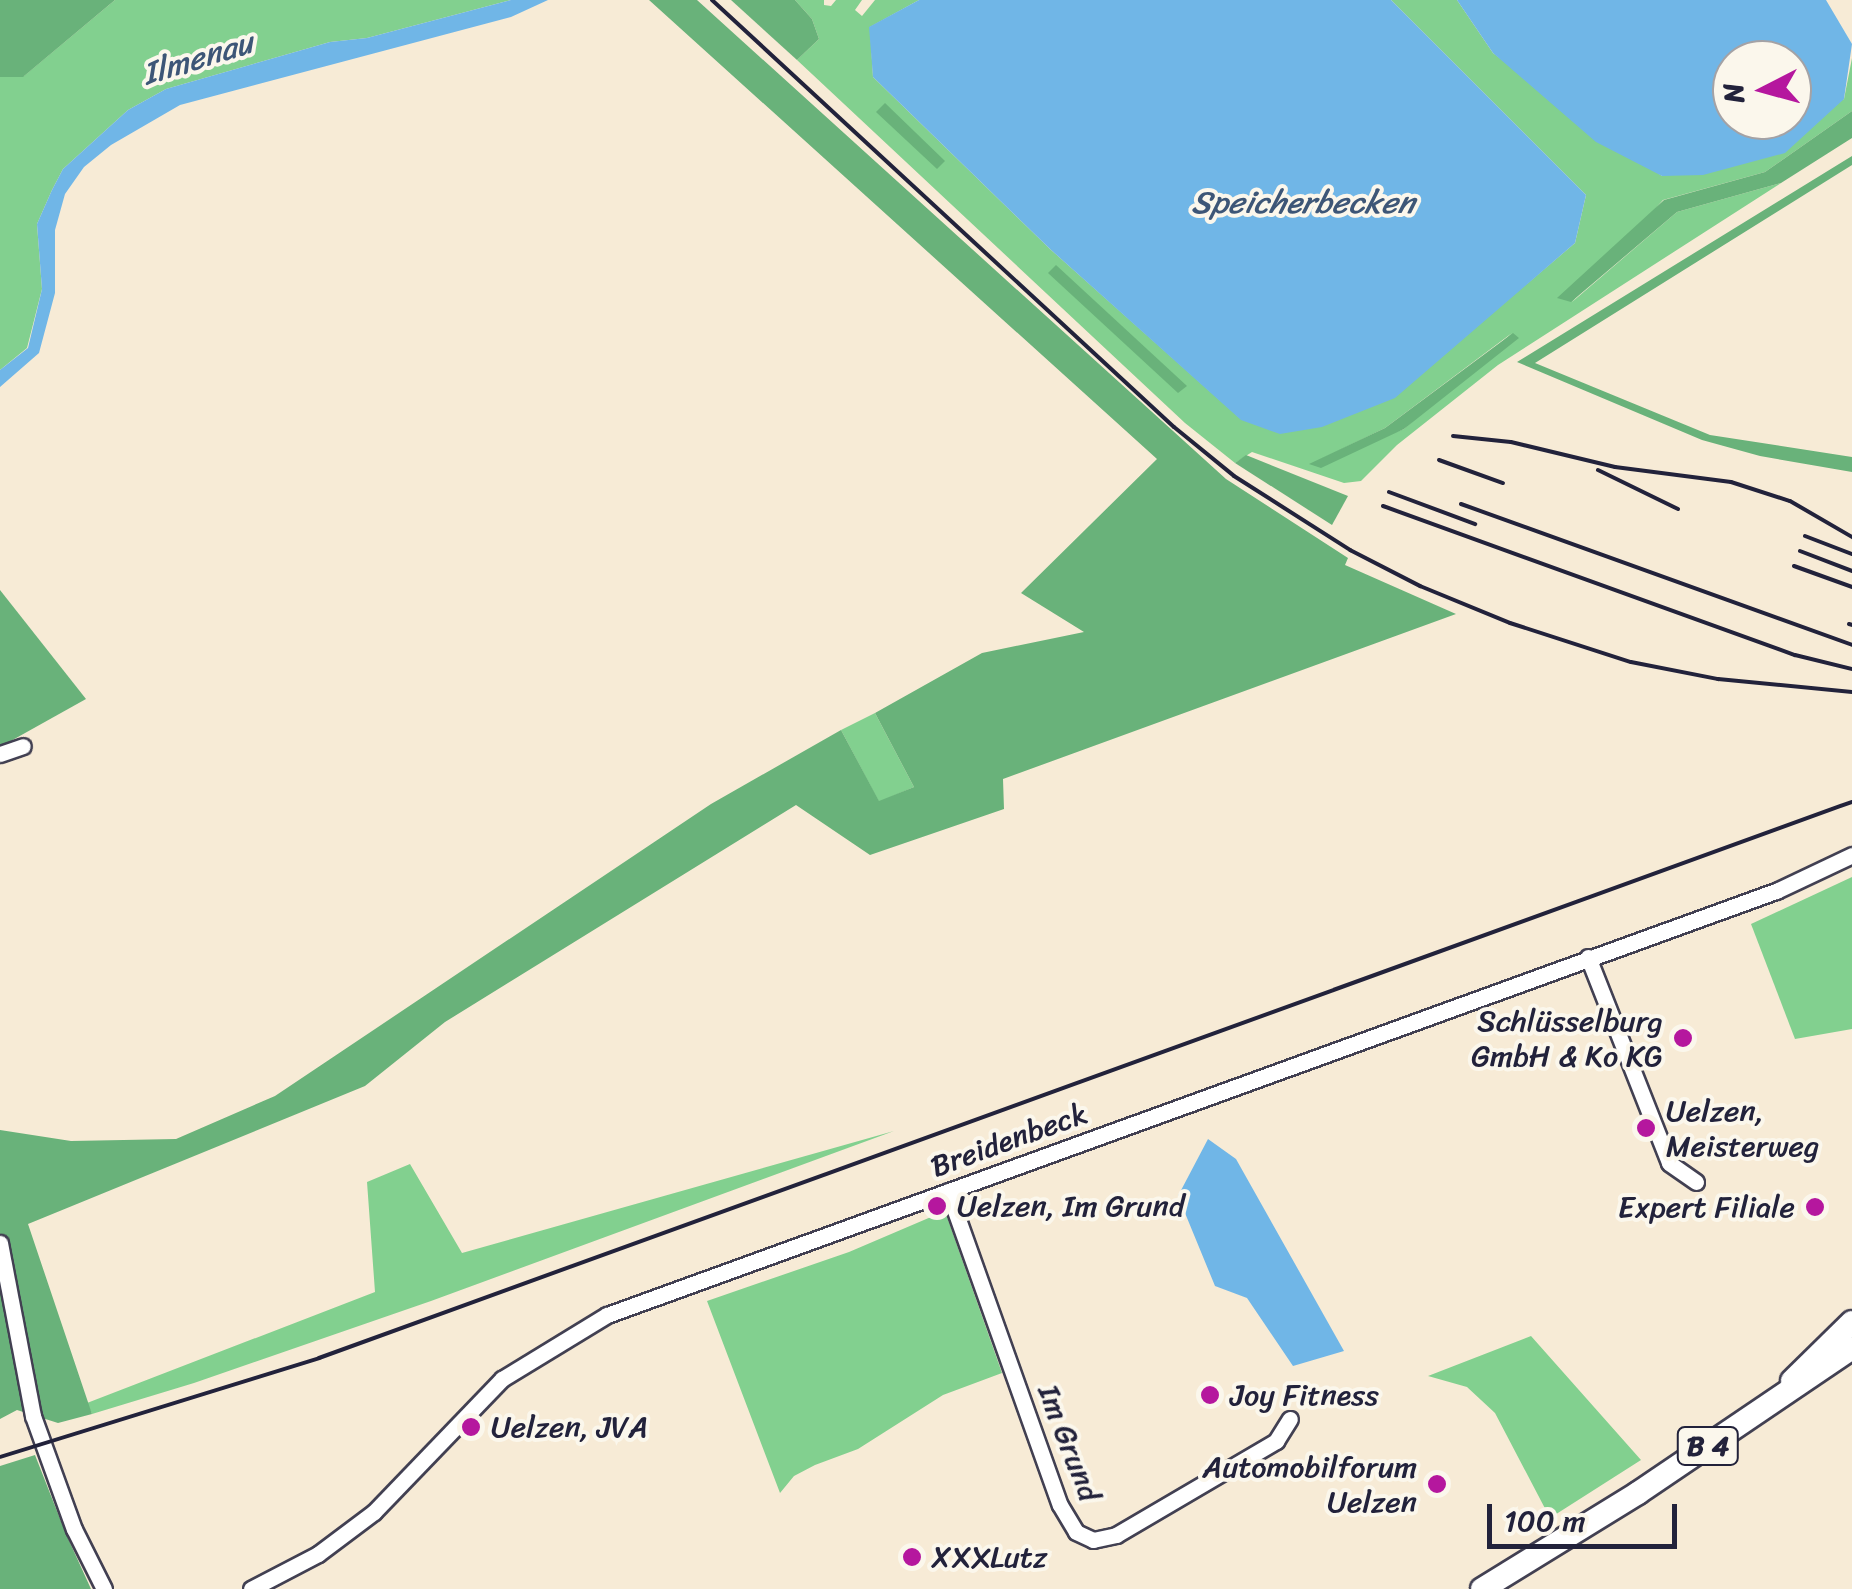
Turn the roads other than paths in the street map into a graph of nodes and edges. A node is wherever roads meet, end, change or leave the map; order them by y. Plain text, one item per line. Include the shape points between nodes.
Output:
1 (23, 746) dead end
2 (0, 754) edge
3 (1852, 854) edge
4 (1588, 957) junction
5 (1696, 1182) dead end
6 (948, 1191) junction
7 (0, 1243) edge
8 (1852, 1322) edge
9 (1852, 1348) edge
10 (1777, 1399) junction
11 (1290, 1419) dead end
12 (104, 1589) edge
13 (251, 1589) edge
14 (1482, 1589) edge

1 - 2 street
3 - 4 street, Breidenbeck via 1776,891
4 - 5 street via 1669,1163
4 - 6 street, Breidenbeck
6 - 11 street, Im Grund via 1060,1506 1076,1532 1092,1540 1116,1536 1276,1441
6 - 13 street, Breidenbeck via 607,1315 569,1335 502,1379 374,1512 318,1554
7 - 12 street via 33,1416
8 - 10 main road, B 4
9 - 10 main road, B 4
10 - 14 main road, B 4

